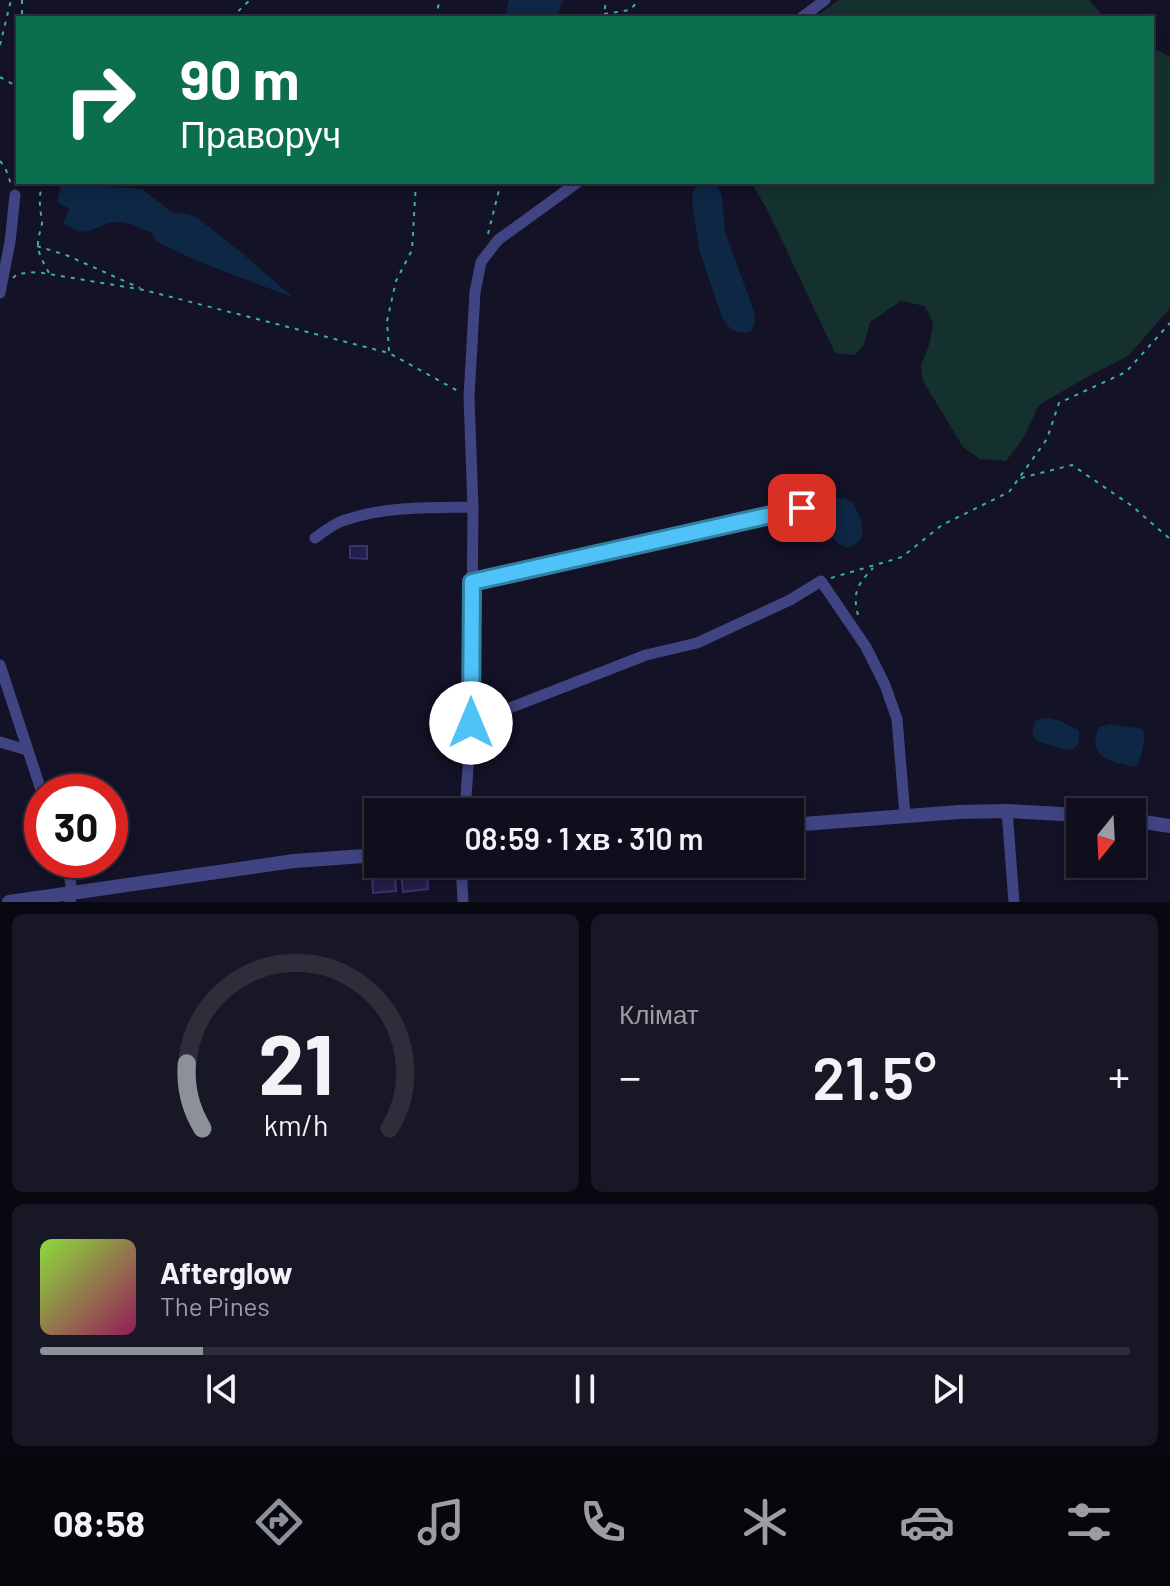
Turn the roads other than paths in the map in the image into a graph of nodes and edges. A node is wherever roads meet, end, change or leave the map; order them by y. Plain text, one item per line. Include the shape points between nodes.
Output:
1 (825, 0) edge
2 (804, 16) edge
3 (575, 184) edge
4 (15, 195) road end
5 (0, 291) edge
6 (473, 507) junction
7 (802, 508) dead end
8 (315, 538) dead end
9 (472, 582) junction
10 (0, 665) edge
11 (471, 723) junction
12 (0, 742) edge
13 (27, 750) junction
14 (35, 774) edge
15 (466, 798) edge
16 (1007, 811) junction
17 (1066, 814) edge
18 (905, 815) junction
19 (1146, 822) edge
20 (804, 824) edge
21 (1170, 826) edge
22 (364, 856) edge
23 (462, 878) edge
24 (71, 897) edge
25 (9, 902) edge
26 (463, 902) edge
27 (1014, 902) edge

1 - 2 street
3 - 6 street via 498,240 481,262 469,397
4 - 5 street
6 - 8 street via 399,508 339,522
6 - 9 street
7 - 9 street
9 - 11 street
10 - 13 street
11 - 15 street
11 - 18 street via 646,655 697,643 821,581 885,685 897,719
12 - 13 street
13 - 14 street
16 - 17 street
16 - 18 street
16 - 27 street
18 - 20 street
19 - 21 street
22 - 24 street via 294,861
23 - 26 street
24 - 25 street

